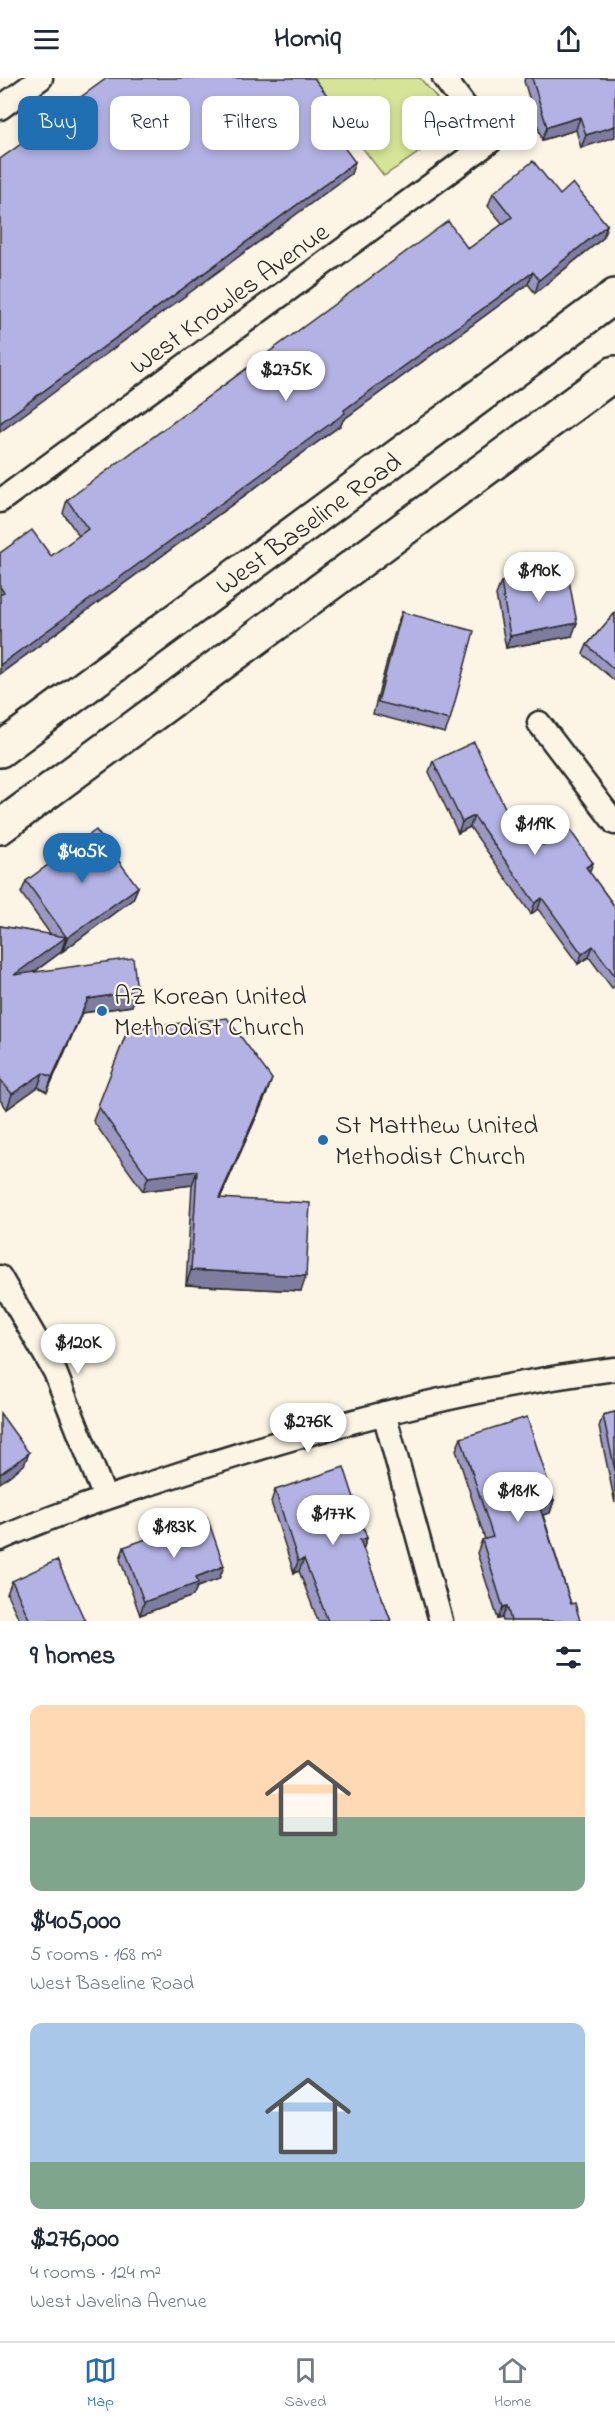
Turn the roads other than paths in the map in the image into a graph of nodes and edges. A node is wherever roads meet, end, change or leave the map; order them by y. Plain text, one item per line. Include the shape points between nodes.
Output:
1 (40, 78) edge
2 (444, 78) edge
3 (0, 108) edge
4 (615, 296) edge
5 (615, 374) edge
6 (0, 501) edge
7 (539, 723) dead end
8 (0, 750) edge
9 (615, 823) edge
10 (0, 827) edge
11 (0, 1277) edge
12 (615, 1369) edge
13 (384, 1413) junction
14 (105, 1498) junction
15 (0, 1539) edge
16 (441, 1621) edge

1 - 3 street
2 - 6 street, West Knowles Avenue via 491,141
4 - 8 main road, West Baseline Road
5 - 10 main road
7 - 9 street
11 - 14 street via 55,1372
12 - 13 street
13 - 14 street via 243,1452
13 - 16 street
14 - 15 street

